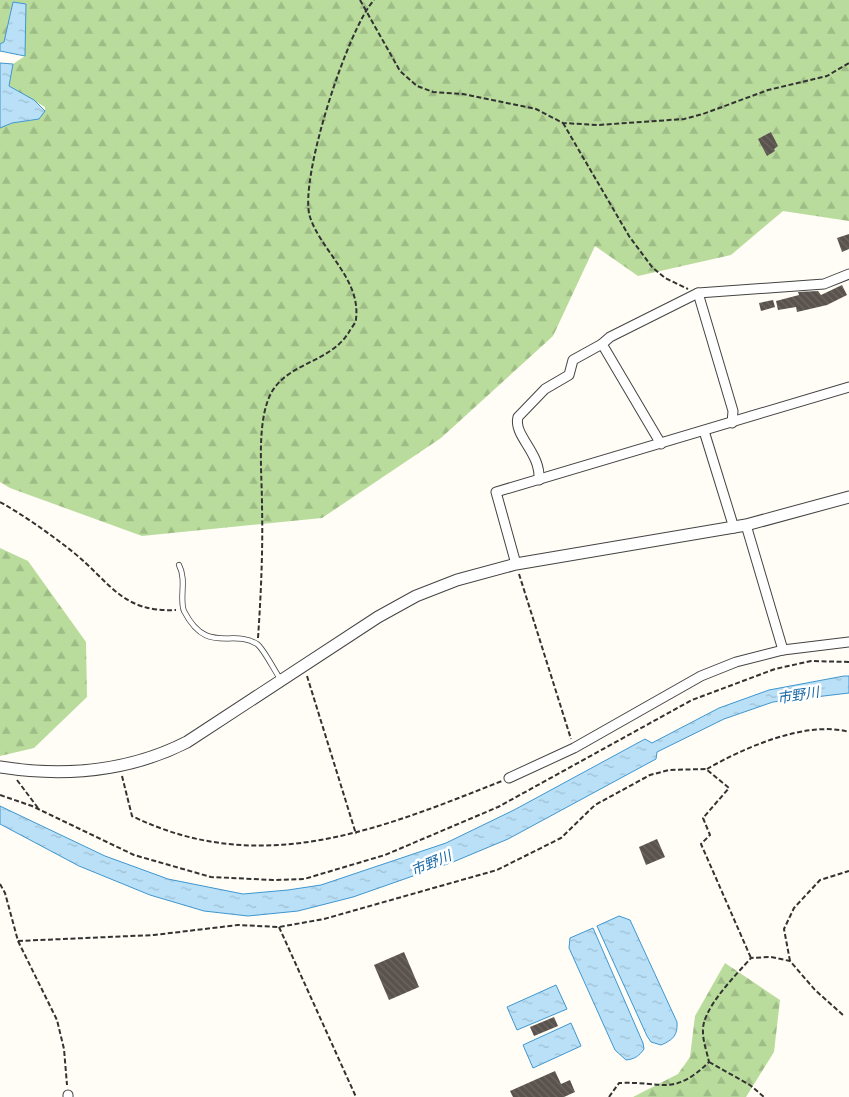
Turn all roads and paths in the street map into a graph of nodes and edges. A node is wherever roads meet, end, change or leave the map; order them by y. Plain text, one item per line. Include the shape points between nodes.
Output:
1 (360, 0) edge
2 (374, 0) edge
3 (366, 9) junction
4 (849, 63) edge
5 (563, 123) junction
6 (849, 274) edge
7 (698, 292) junction
8 (602, 344) junction
9 (849, 387) edge
10 (732, 423) junction
11 (704, 431) junction
12 (661, 444) junction
13 (539, 480) junction
14 (849, 497) edge
15 (0, 502) edge
16 (746, 525) junction
17 (734, 528) junction
18 (516, 564) junction
19 (180, 565) dead end
20 (184, 610) junction
21 (849, 642) edge
22 (258, 645) junction
23 (783, 650) junction
24 (849, 662) edge
25 (304, 665) junction
26 (281, 680) junction
27 (849, 732) edge
28 (574, 748) junction
29 (0, 767) edge
30 (120, 767) junction
31 (13, 769) junction
32 (706, 769) junction
33 (509, 778) joint
34 (0, 795) edge
35 (38, 809) junction
36 (356, 834) junction
37 (849, 871) edge
38 (0, 884) edge
39 (279, 926) junction
40 (18, 941) junction
41 (751, 958) junction
42 (790, 962) junction
43 (843, 1015) dead end
44 (709, 1062) junction
45 (686, 1085) dead end
46 (654, 1089) dead end
47 (68, 1096) edge
48 (356, 1097) edge
49 (609, 1097) edge
50 (764, 1097) edge

1 - 3 path
2 - 3 path
3 - 5 path via 400,71 417,86 432,92 463,94 536,109
3 - 22 path via 347,48 314,150 307,205 317,233 348,280 356,320 341,344 320,358 289,371 268,400 262,452
4 - 5 path via 827,76 768,90 684,119 598,125
5 - 7 path via 629,236 652,267 665,278
6 - 7 street via 824,284
7 - 8 street
7 - 10 street via 733,411
8 - 12 street
8 - 13 street via 573,360 568,375 545,389 518,417 518,430 540,468
9 - 10 street
10 - 11 street
11 - 12 street
11 - 17 street
12 - 13 street
13 - 18 street via 496,492
14 - 16 street
15 - 20 path via 74,553 122,598 162,611
16 - 17 street
16 - 23 street
17 - 18 street
18 - 25 street via 457,580 416,596
18 - 28 path
19 - 20 lane via 184,574
20 - 22 lane via 201,632 214,639 244,640
21 - 23 street
22 - 26 lane
23 - 28 street via 736,662 701,676
24 - 35 path via 812,661 775,669 692,700 498,807 385,855 304,879 211,877 134,855
25 - 26 street
25 - 36 path
26 - 30 street via 187,742 162,755
27 - 32 path via 806,730 751,746
28 - 33 street
29 - 31 street
30 - 31 street via 62,773
30 - 36 path via 132,816 191,837 281,845
31 - 35 path via 14,776
32 - 39 path via 669,770 650,775 595,805 562,838 496,870 324,919
32 - 41 path via 728,788 703,818 710,835 701,844
33 - 36 path via 429,810
34 - 35 path
37 - 42 path via 820,880 794,908 784,929
38 - 40 path
39 - 40 path via 238,925 154,936
39 - 48 path
40 - 47 path via 57,1020 64,1049
41 - 42 path via 771,957
41 - 44 path via 731,980 704,1022
42 - 43 path via 814,990
44 - 45 path
44 - 50 path
46 - 49 path via 619,1083

